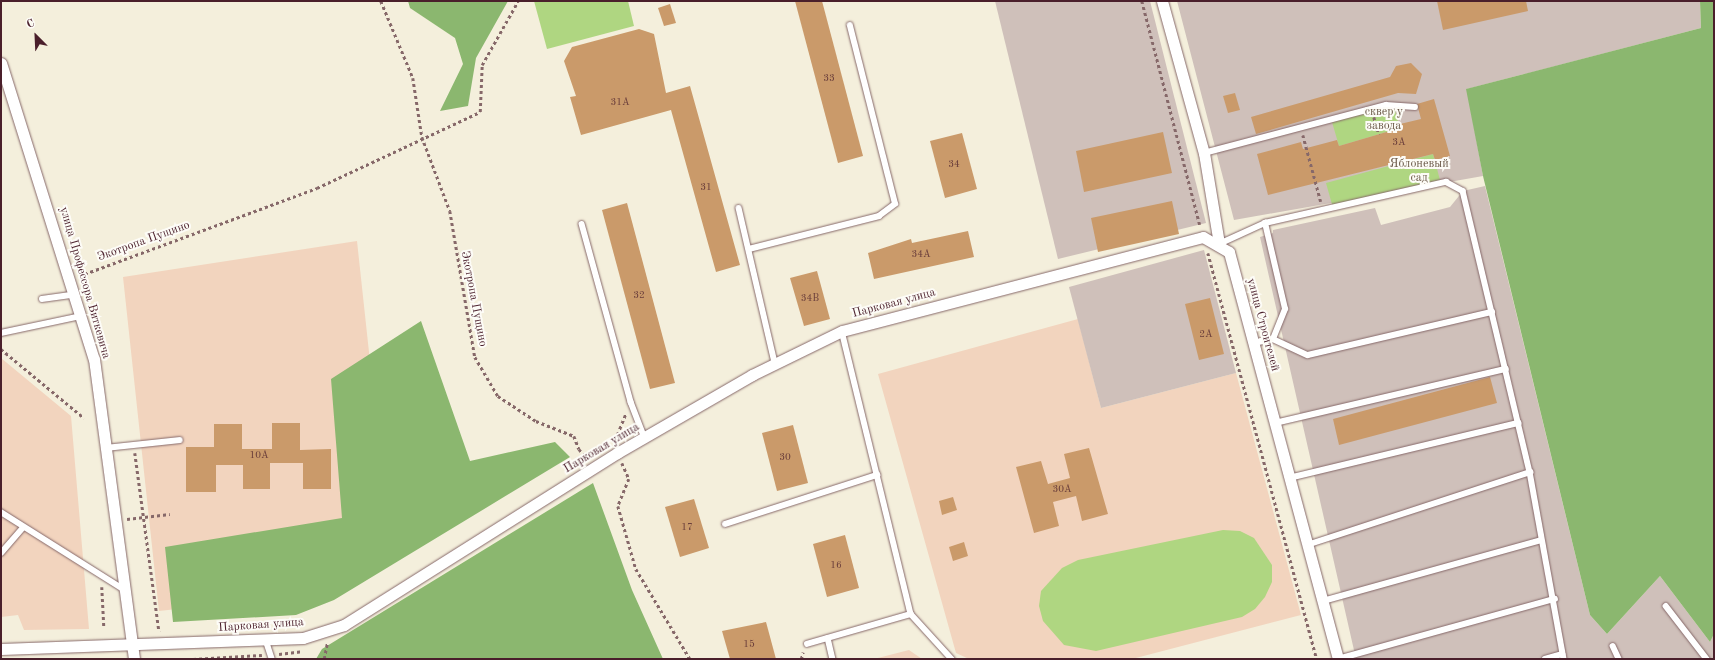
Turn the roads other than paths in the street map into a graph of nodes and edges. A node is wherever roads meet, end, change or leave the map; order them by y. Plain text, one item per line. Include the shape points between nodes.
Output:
1 (1162, 1) edge
2 (850, 26) dead end
3 (1, 63) edge
4 (1415, 107) dead end
5 (1204, 153) junction
6 (739, 208) dead end
7 (1265, 223) junction
8 (582, 224) dead end
9 (1219, 244) junction
10 (749, 249) junction
11 (76, 294) junction
12 (42, 299) dead end
13 (1492, 312) junction
14 (82, 316) junction
15 (1, 332) edge
16 (842, 332) junction
17 (1273, 339) junction
18 (1254, 343) junction
19 (775, 364) junction
20 (1506, 369) junction
21 (1275, 423) junction
22 (1518, 423) junction
23 (645, 438) junction
24 (180, 440) dead end
25 (105, 448) junction
26 (1530, 472) junction
27 (877, 475) junction
28 (1289, 478) junction
29 (1, 512) edge
30 (725, 524) dead end
31 (23, 528) junction
32 (1541, 540) junction
33 (1307, 545) junction
34 (1, 552) edge
35 (124, 590) junction
36 (1555, 599) junction
37 (1323, 600) junction
38 (1666, 606) dead end
39 (911, 614) junction
40 (828, 638) junction
41 (266, 640) junction
42 (807, 644) dead end
43 (132, 646) junction
44 (1613, 646) dead end
45 (1, 649) edge
46 (1563, 657) edge
47 (134, 659) edge
48 (272, 659) edge
49 (833, 659) edge
50 (952, 659) edge
51 (1338, 659) edge
52 (1545, 659) edge
53 (1619, 659) edge
54 (1707, 659) edge

1 - 5 street, улица Строителей
2 - 10 lane via 895,204 880,216
3 - 11 street, улица Профессора Виткевича
4 - 5 lane via 1393,104 1372,108
5 - 9 street, улица Строителей
6 - 10 lane
7 - 9 lane
7 - 13 lane via 1446,182 1463,191
7 - 17 lane via 1284,309
8 - 23 lane via 631,402
9 - 16 street, Парковая улица via 1203,237
9 - 18 street, улица Строителей via 1228,252
10 - 19 lane
11 - 12 lane
11 - 14 street, улица Профессора Виткевича
13 - 17 lane via 1308,355
13 - 20 lane
14 - 15 lane
14 - 25 street, улица Профессора Виткевича via 94,359
16 - 19 street, Парковая улица
16 - 27 lane
17 - 18 lane
18 - 21 street, улица Строителей
19 - 23 street, Парковая улица
20 - 21 lane
20 - 22 lane
21 - 28 street, улица Строителей
22 - 26 lane
22 - 28 lane
23 - 41 street, Парковая улица via 617,453 344,625 303,638
24 - 25 lane
25 - 35 street, улица Профессора Виткевича
26 - 32 lane
26 - 33 lane
27 - 30 lane
27 - 39 lane
28 - 33 street, улица Строителей
29 - 31 lane
31 - 34 lane
31 - 35 lane via 101,579
32 - 36 lane
32 - 37 lane
33 - 37 street, улица Строителей
35 - 43 street, улица Профессора Виткевича
36 - 46 lane
36 - 51 lane
37 - 51 street, улица Строителей
38 - 54 lane
39 - 40 lane
39 - 50 lane
40 - 42 lane
40 - 49 lane
41 - 43 street, Парковая улица
41 - 48 lane
43 - 45 street, Парковая улица
43 - 47 street, улица Профессора Виткевича
44 - 53 lane
46 - 52 lane

